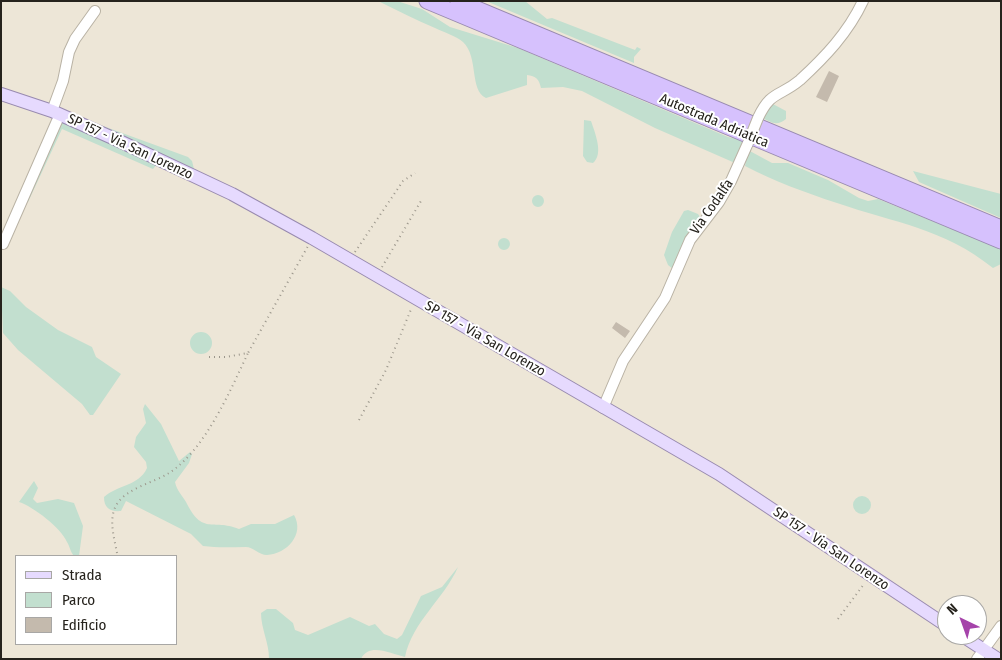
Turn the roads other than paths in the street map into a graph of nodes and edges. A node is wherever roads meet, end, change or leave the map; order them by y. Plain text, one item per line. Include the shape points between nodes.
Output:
1 (428, 1) edge
2 (458, 1) edge
3 (863, 1) edge
4 (95, 11) dead end
5 (1, 94) edge
6 (56, 112) junction
7 (1001, 228) edge
8 (1001, 241) edge
9 (3, 244) dead end
10 (603, 408) junction
11 (937, 620) edge
12 (1001, 626) edge
13 (971, 645) edge
14 (980, 654) edge
15 (998, 659) edge

1 - 8 highway, Autostrada Adriatica
2 - 7 highway, Autostrada Adriatica
3 - 10 street, Via Codalfa, bridge via 838,42 798,81 767,100 731,181 690,240 666,298 623,361
4 - 6 street via 69,52
5 - 6 main road, SP 157 - Via San Lorenzo
6 - 9 street
6 - 10 main road, SP 157 - Via San Lorenzo via 232,194
10 - 11 main road, SP 157 - Via San Lorenzo via 719,474
12 - 14 street
13 - 14 main road
14 - 15 main road

